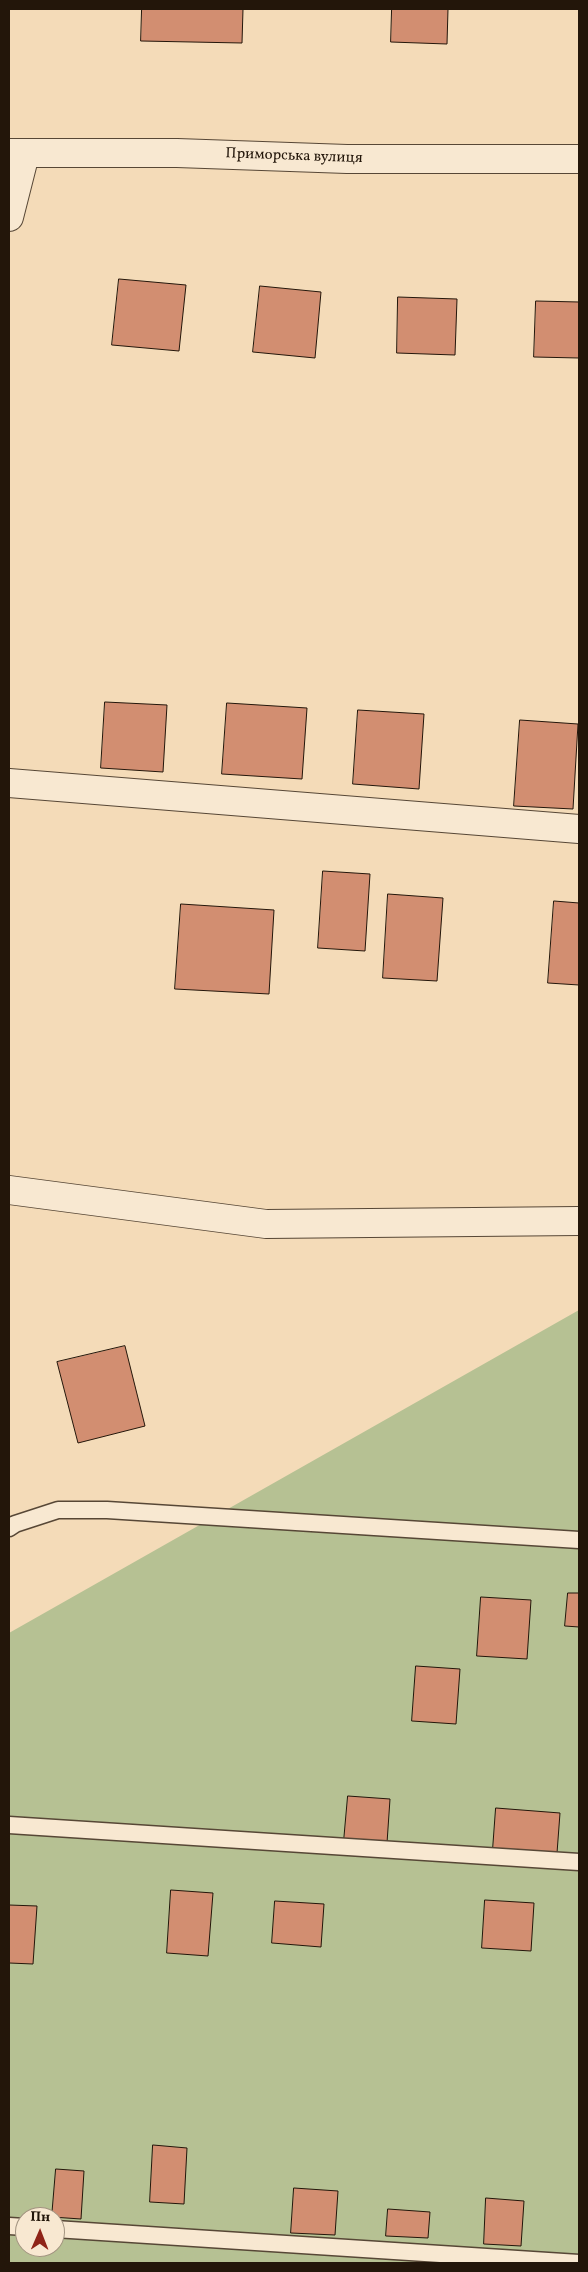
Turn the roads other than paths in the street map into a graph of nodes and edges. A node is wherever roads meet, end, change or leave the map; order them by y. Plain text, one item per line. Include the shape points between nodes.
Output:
1 (17, 154) edge
2 (579, 159) edge
3 (9, 217) edge
4 (9, 783) edge
5 (579, 829) edge
6 (9, 1190) edge
7 (579, 1221) edge
8 (9, 1528) edge
9 (579, 1540) edge
10 (9, 1825) edge
11 (579, 1862) edge
12 (65, 2230) edge
13 (579, 2263) edge

1 - 2 street, Приморська вулиця via 177,153 347,160
1 - 3 street
4 - 5 street
6 - 7 street via 266,1224
8 - 9 lane via 58,1510 107,1510
10 - 11 lane
12 - 13 lane

